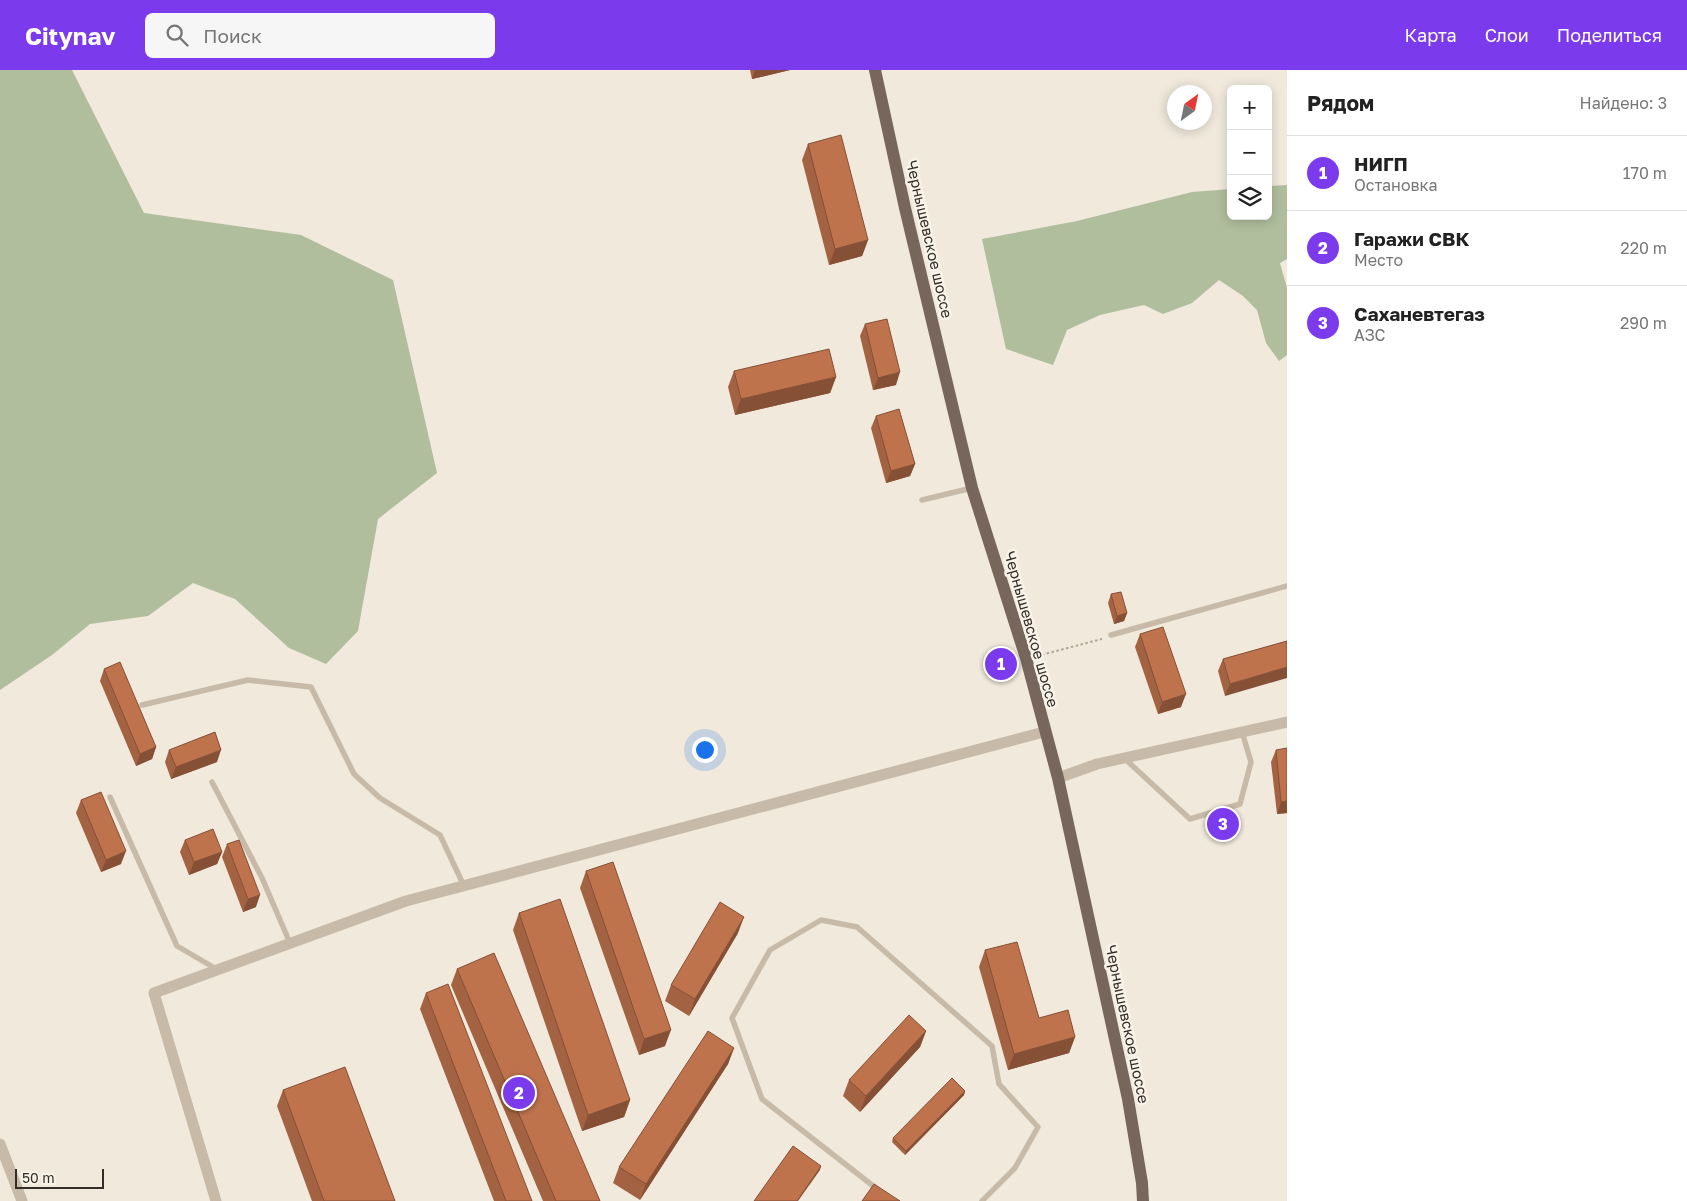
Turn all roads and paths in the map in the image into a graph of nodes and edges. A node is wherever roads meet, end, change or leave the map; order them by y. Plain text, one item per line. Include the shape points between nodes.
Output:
1 (875, 70) edge
2 (972, 488) junction
3 (922, 500) dead end
4 (1287, 586) edge
5 (1111, 635) dead end
6 (1096, 642) dead end
7 (1026, 658) junction
8 (142, 705) dead end
9 (1287, 722) edge
10 (1044, 732) junction
11 (1242, 732) junction
12 (1124, 758) junction
13 (1058, 778) junction
14 (212, 782) dead end
15 (110, 797) dead end
16 (464, 886) junction
17 (290, 943) junction
18 (218, 970) junction
19 (0, 1144) edge
20 (884, 1195) edge
21 (22, 1201) edge
22 (216, 1201) edge
23 (982, 1201) edge
24 (1143, 1201) edge

1 - 2 main road, Чернышевское шоссе
2 - 3 lane
2 - 7 main road, Чернышевское шоссе
4 - 5 lane
6 - 7 path
7 - 10 main road, Чернышевское шоссе
8 - 16 lane via 248,680 311,688 354,774 380,798 440,835
9 - 11 street
10 - 13 main road, Чернышевское шоссе
10 - 16 street
11 - 12 street
11 - 12 lane via 1251,762 1240,804 1190,819
12 - 13 street
13 - 24 main road, Чернышевское шоссе via 1128,1099
14 - 17 lane via 262,878
15 - 18 lane via 177,946
16 - 17 street via 406,901
17 - 18 street
18 - 22 street via 154,993
19 - 21 street
20 - 23 lane via 762,1099 732,1018 770,950 820,920 857,927 992,1046 999,1084 1038,1127 1015,1168

